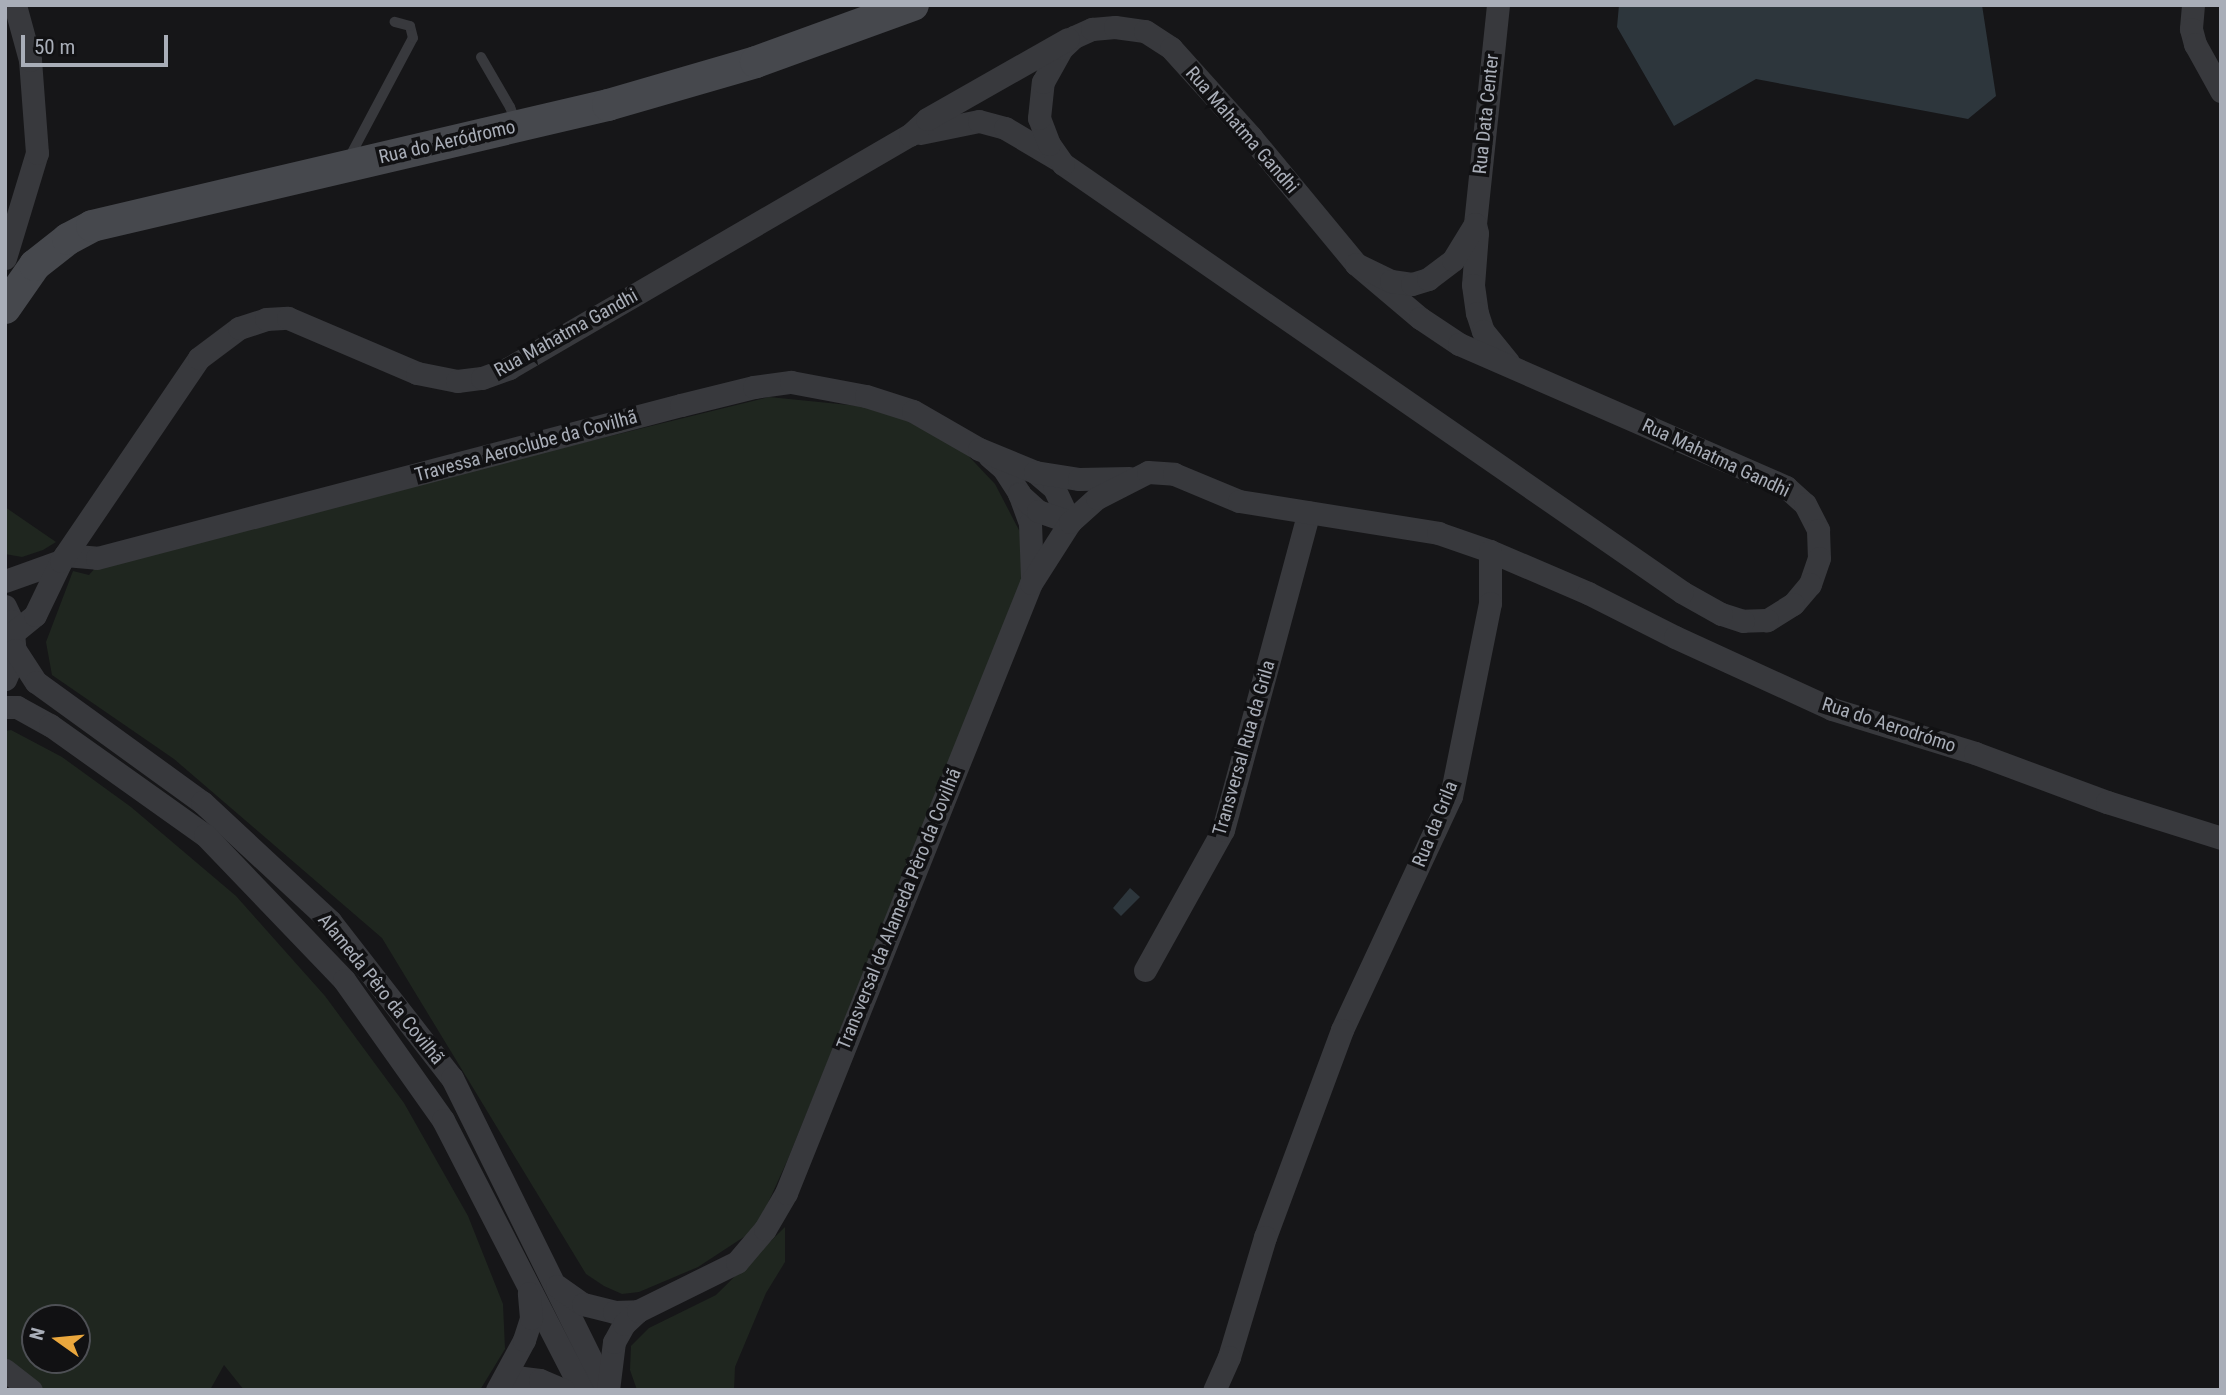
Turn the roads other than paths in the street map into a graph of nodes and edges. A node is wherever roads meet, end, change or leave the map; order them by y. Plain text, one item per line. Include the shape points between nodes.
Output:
1 (15, 5) edge
2 (913, 5) edge
3 (1498, 5) edge
4 (2193, 5) edge
5 (395, 22) dead end
6 (1074, 37) junction
7 (481, 57) dead end
8 (2221, 91) edge
9 (517, 126) junction
10 (910, 135) junction
11 (1057, 159) junction
12 (345, 166) junction
13 (1475, 223) junction
14 (5, 258) edge
15 (1356, 264) junction
16 (5, 308) edge
17 (1513, 367) junction
18 (979, 449) junction
19 (1035, 472) junction
20 (1132, 478) junction
21 (1019, 494) junction
22 (1309, 512) junction
23 (1070, 522) junction
24 (1490, 551) junction
25 (63, 558) junction
26 (5, 581) edge
27 (1031, 583) junction
28 (5, 606) edge
29 (14, 642) junction
30 (5, 679) edge
31 (5, 707) edge
32 (2221, 838) edge
33 (1145, 970) dead end
34 (554, 1284) junction
35 (528, 1286) junction
36 (638, 1311) junction
37 (5, 1370) edge
38 (502, 1383) edge
39 (31, 1390) edge
40 (563, 1390) edge
41 (582, 1390) edge
42 (607, 1390) edge
43 (1214, 1390) edge

1 - 14 street via 30,60 37,153
2 - 9 main road, Rua do Aeródromo via 745,66
3 - 13 street, Rua Data Center
4 - 8 street via 2195,44
5 - 12 lane via 410,26 413,38
6 - 10 street, Rua Mahatma Gandhi via 1055,43 927,119
6 - 11 street via 1051,66 1039,102 1039,118
6 - 15 street, Rua Mahatma Gandhi via 1092,29 1115,27 1145,32 1171,48
7 - 9 lane
9 - 12 main road, Rua do Aeródromo
10 - 11 street, Rua Mahatma Gandhi via 979,121 1005,128
10 - 25 street, Rua Mahatma Gandhi via 509,368 482,378 436,379 288,318 239,328 199,358
11 - 17 street, Rua Mahatma Gandhi via 1682,592 1721,614 1743,621 1767,620 1793,604 1810,584 1819,558 1818,530 1805,503 1786,487
12 - 16 main road, Rua do Aeródromo via 92,226 36,265
13 - 15 street, Rua Data Center via 1453,260 1428,279 1412,284 1391,281
13 - 17 street, Rua Data Center via 1477,313 1491,344
15 - 17 street, Rua Mahatma Gandhi via 1459,344
18 - 19 street, Travessa Aeroclube da Covilhã
18 - 21 street, Travessa Aeroclube da Covilhã via 1003,468
18 - 25 street, Travessa Aeroclube da Covilhã via 913,411 866,396 791,382 754,387 97,558
19 - 20 street, Travessa Aeroclube da Covilhã via 1079,479
19 - 23 street, Travessa Aeroclube da Covilhã via 1054,488
20 - 22 street via 1147,472 1174,474 1240,501
20 - 23 street, Transversal da Alameda Pêro da Covilhã via 1097,498
21 - 23 street, Travessa Aeroclube da Covilhã via 1038,511
21 - 27 street, Travessa Aeroclube da Covilhã via 1030,523
22 - 24 street via 1438,533
22 - 33 street, Transversal Rua da Grila via 1223,830
23 - 27 street, Transversal da Alameda Pêro da Covilhã
24 - 32 street, Rua do Aerodrómo via 1832,709
24 - 43 street, Rua da Grila via 1490,603 1451,796 1342,1030
25 - 26 street
25 - 29 street, Rua Mahatma Gandhi via 35,615
27 - 36 street, Transversal da Alameda Pêro da Covilhã via 786,1192 765,1229 737,1262
28 - 29 street, Alameda Pêro da Covilhã
29 - 30 street
29 - 34 street, Alameda Pêro da Covilhã via 36,682 202,802 330,921 452,1078
31 - 35 street, Alameda Pêro da Covilhã via 17,707 50,725 205,835 344,980 443,1120
34 - 36 street, Transversal da Alameda Pêro da Covilhã via 583,1304 614,1312
34 - 42 street, Alameda Pêro da Covilhã
35 - 38 street via 531,1318
35 - 41 street, Alameda Pêro da Covilhã
36 - 42 street, Transversal da Alameda Pêro da Covilhã via 614,1342
37 - 39 street
38 - 40 street via 540,1380

